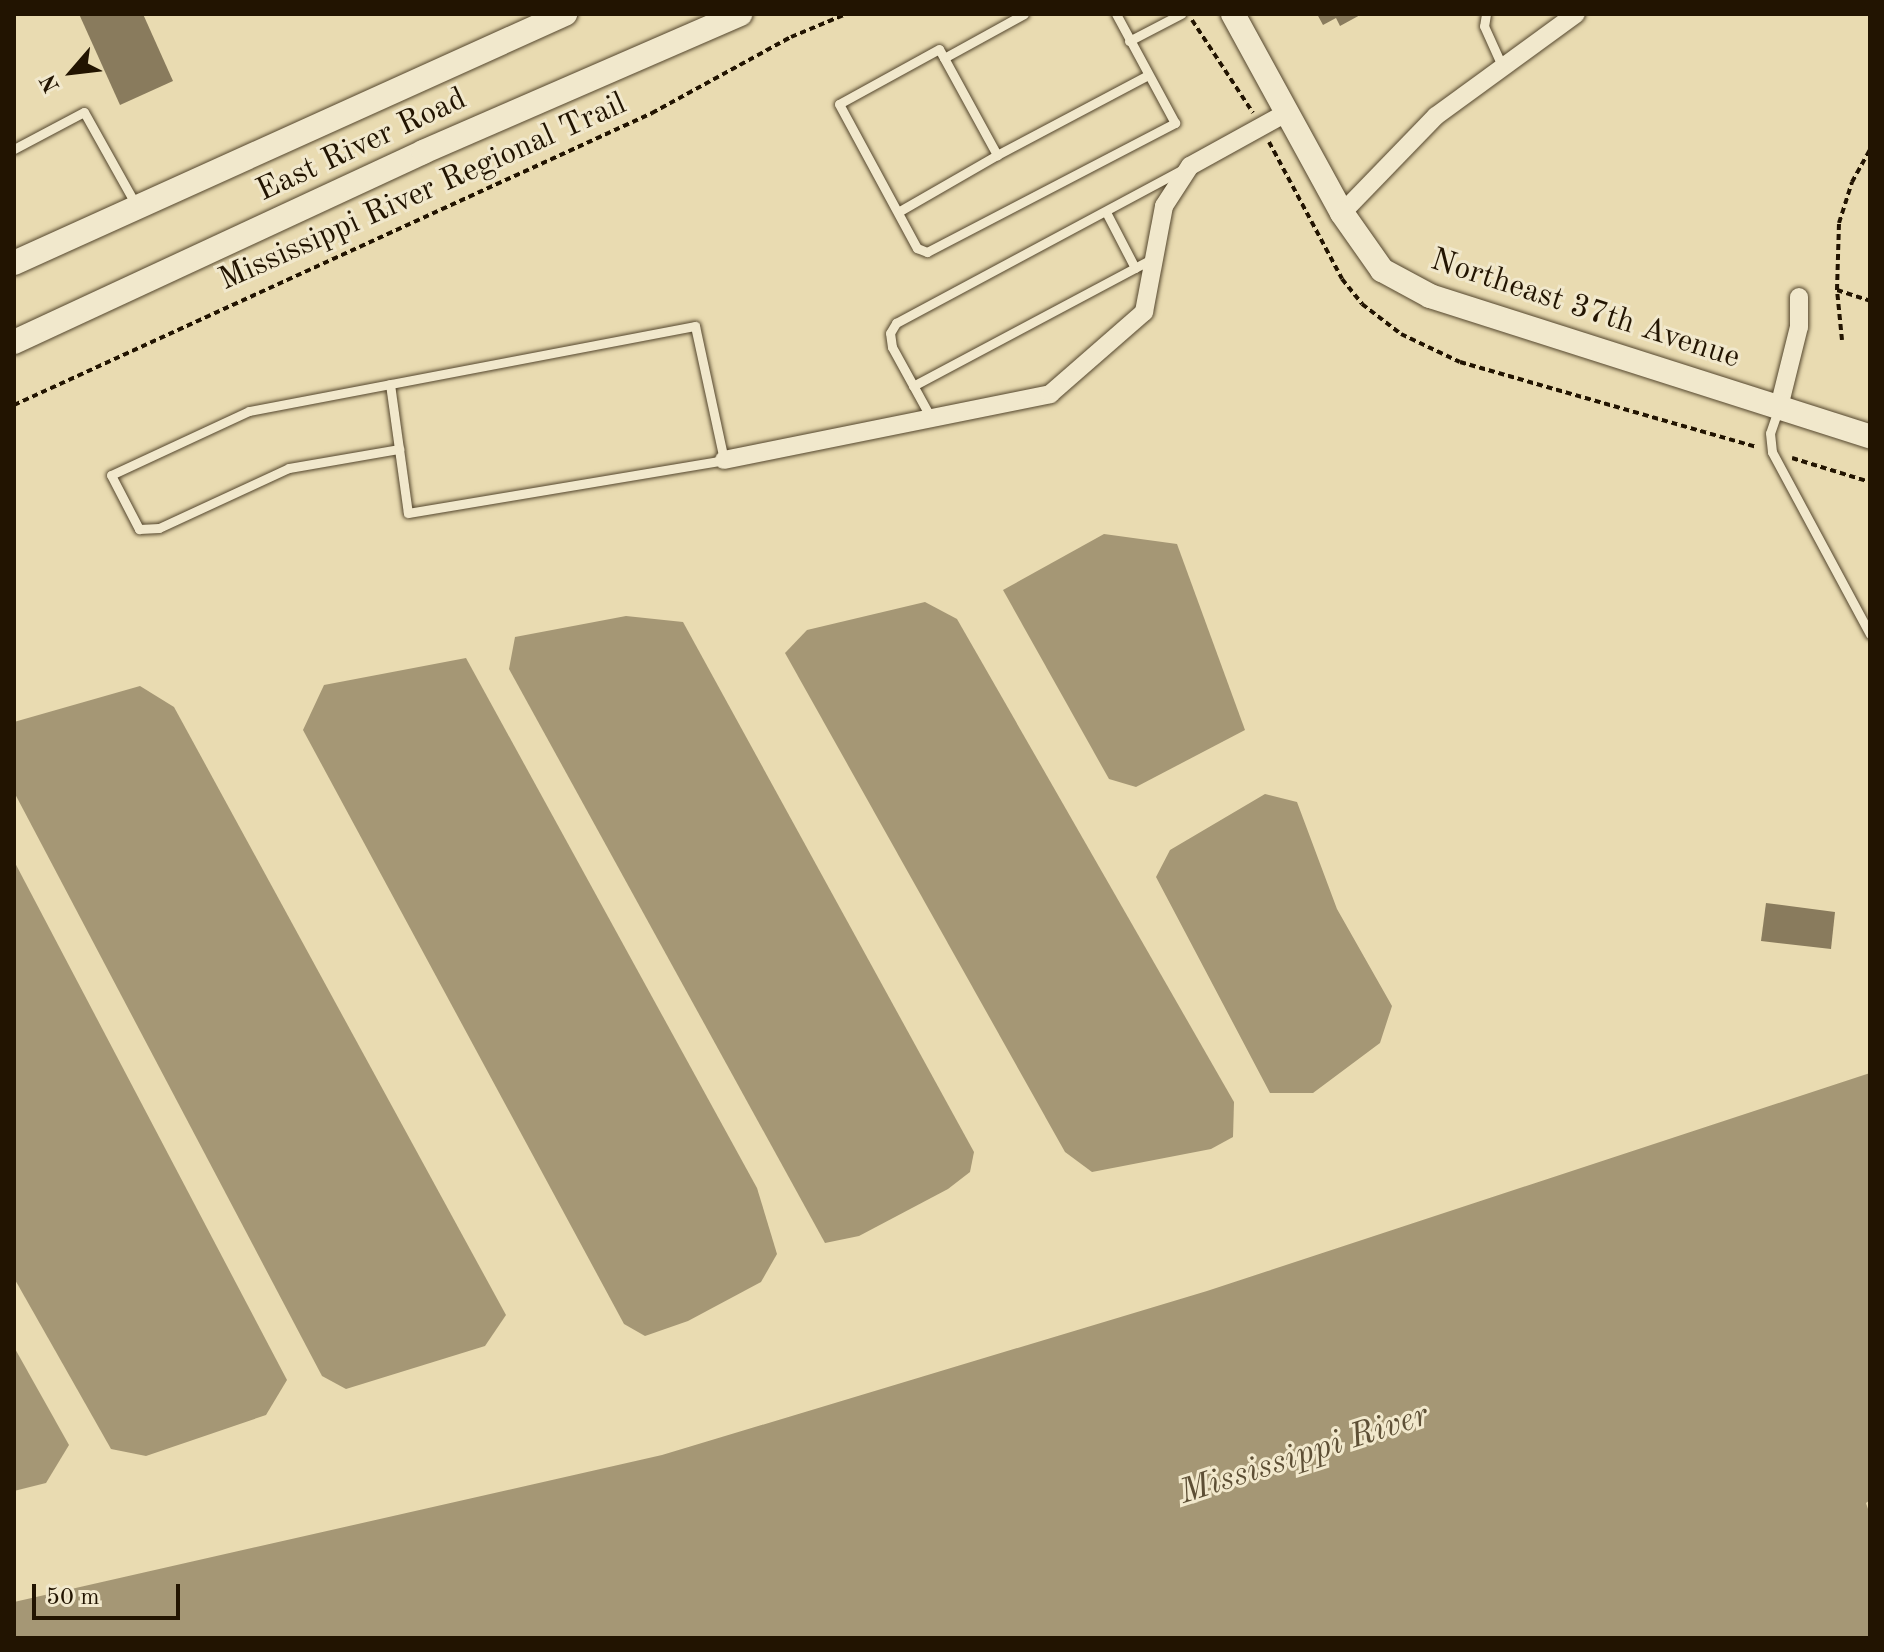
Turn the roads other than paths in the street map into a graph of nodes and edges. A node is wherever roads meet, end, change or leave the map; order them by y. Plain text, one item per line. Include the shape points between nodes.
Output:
1 (565, 14) edge
2 (740, 14) edge
3 (1024, 14) edge
4 (1116, 14) edge
5 (1181, 14) edge
6 (1233, 14) edge
7 (1486, 14) edge
8 (1576, 14) edge
9 (1129, 41) junction
10 (944, 58) junction
11 (1503, 68) junction
12 (1148, 75) junction
13 (1288, 112) junction
14 (14, 149) edge
15 (997, 155) junction
16 (1190, 166) junction
17 (137, 207) junction
18 (898, 212) junction
19 (1106, 212) junction
20 (1342, 213) junction
21 (1156, 258) junction
22 (14, 263) edge
23 (1135, 268) junction
24 (1799, 297) dead end
25 (14, 342) edge
26 (390, 384) junction
27 (913, 386) junction
28 (1779, 407) junction
29 (932, 419) junction
30 (1870, 436) edge
31 (399, 449) junction
32 (724, 460) junction
33 (1870, 634) edge

1 - 17 street, East River Road
2 - 25 street, East River Road via 423,152
3 - 10 lane
4 - 9 lane
5 - 9 lane
6 - 13 street, Northeast 37th Avenue
7 - 11 lane via 1484,26
8 - 11 street
9 - 12 lane
10 - 15 lane
10 - 18 lane via 939,49 839,104
11 - 20 street via 1436,116
12 - 15 lane
12 - 18 lane via 1175,123 927,252 917,248
13 - 16 street
13 - 20 street, Northeast 37th Avenue
14 - 17 lane via 84,112
15 - 18 lane
16 - 19 lane
16 - 21 street via 1164,206
17 - 22 street, East River Road
19 - 23 lane
19 - 27 lane via 896,323 890,333 892,347
20 - 28 street, Northeast 37th Avenue via 1382,270 1407,286
21 - 23 lane
21 - 29 street via 1144,312 1065,384 1034,399
23 - 27 lane
24 - 28 street via 1799,327
26 - 31 lane
26 - 31 lane via 249,411 111,475 139,529 159,528 289,468
26 - 32 lane via 695,326
27 - 29 lane
28 - 30 street, Northeast 37th Avenue
28 - 33 lane via 1770,433 1772,452
29 - 32 street
31 - 32 lane via 408,513

